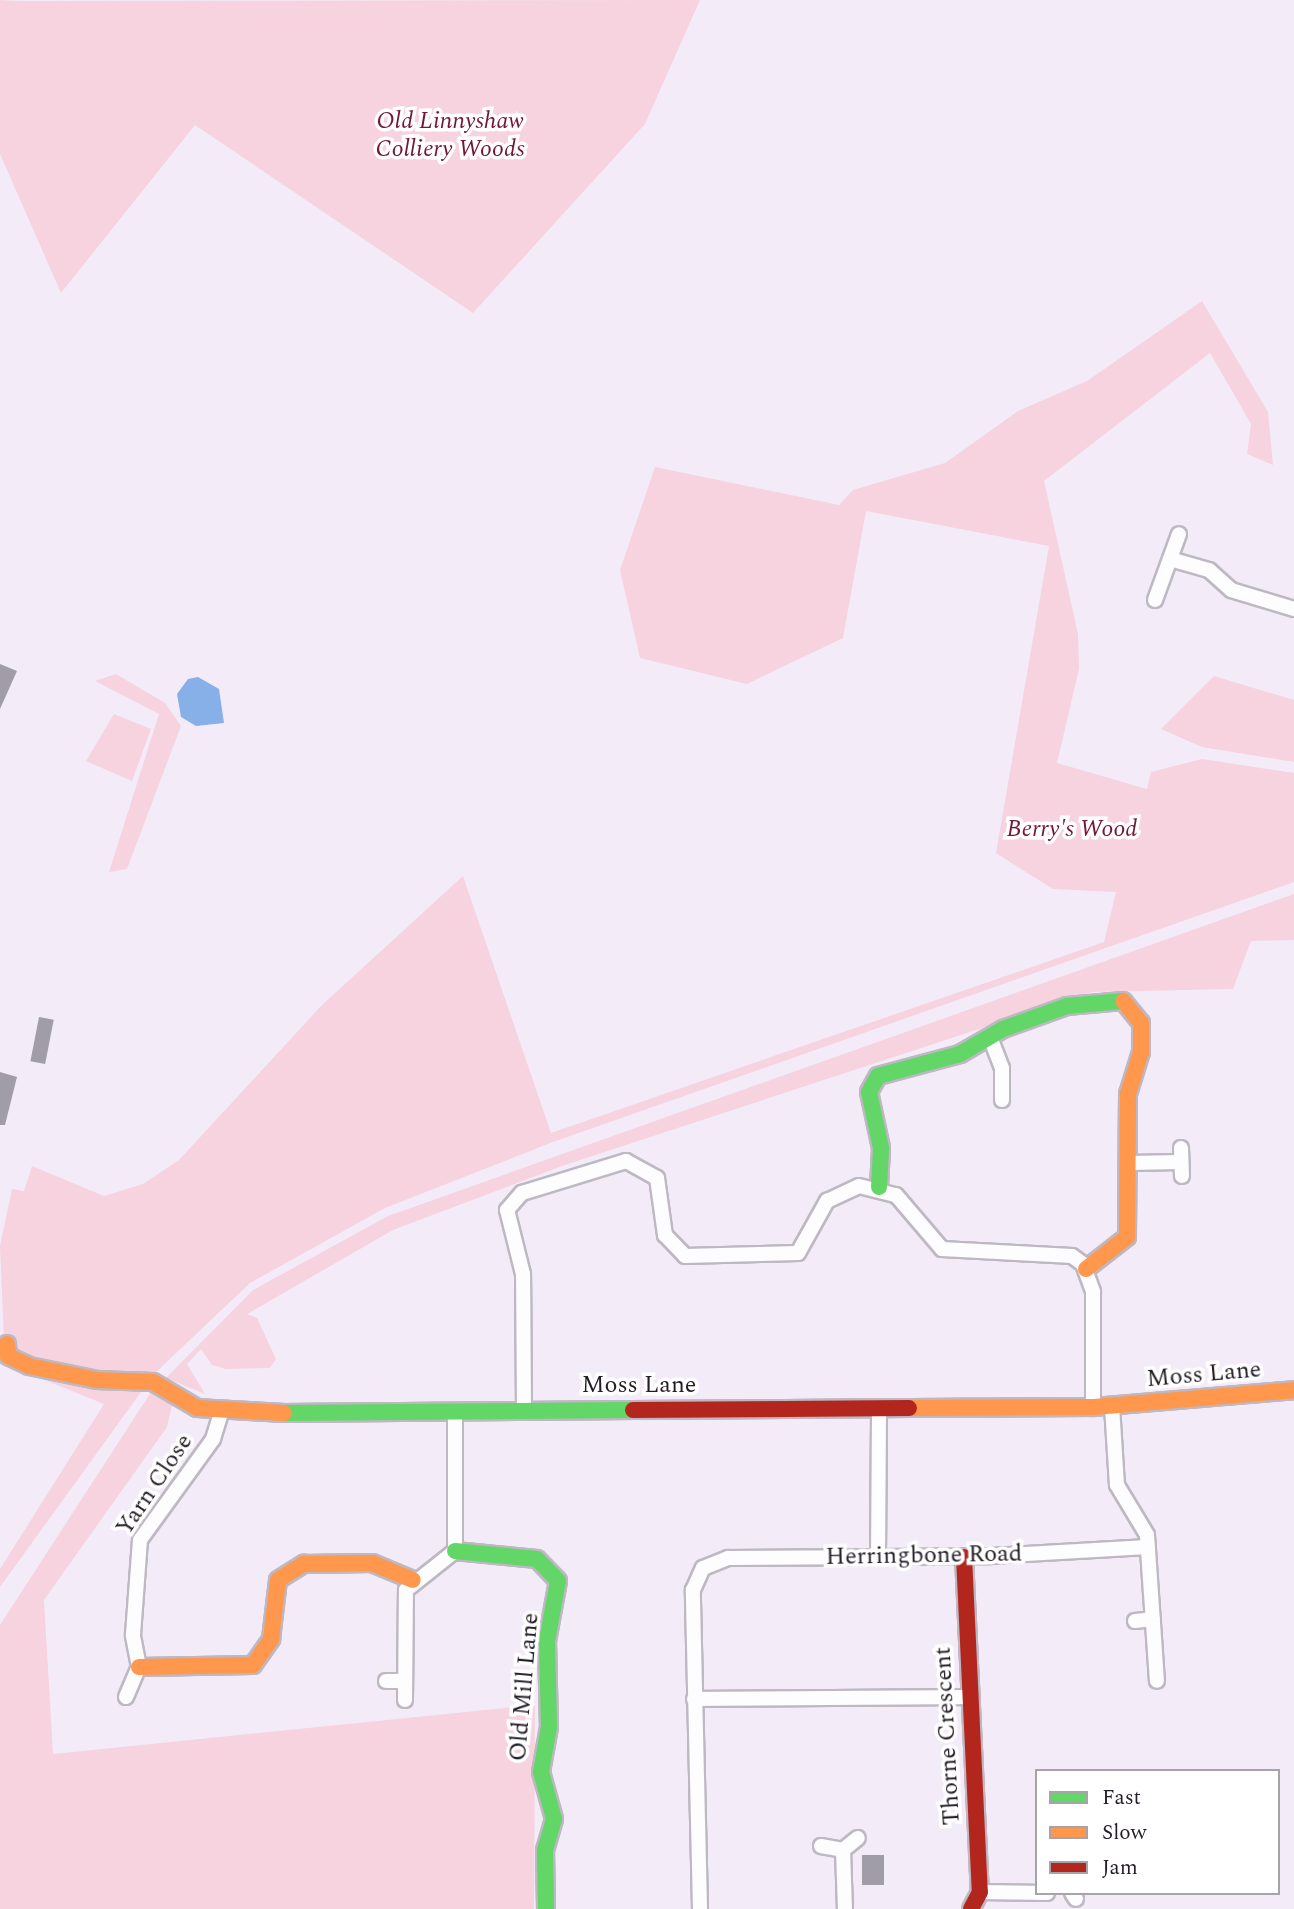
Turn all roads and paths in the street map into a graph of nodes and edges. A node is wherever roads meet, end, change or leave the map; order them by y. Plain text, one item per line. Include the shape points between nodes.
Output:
1 (1179, 534) dead end
2 (1170, 559) junction
3 (1155, 600) dead end
4 (1294, 609) edge
5 (990, 1037) junction
6 (1002, 1100) dead end
7 (1181, 1162) dead end
8 (1129, 1163) junction
9 (879, 1186) junction
10 (1086, 1269) junction
11 (6, 1344) dead end
12 (1294, 1390) edge
13 (1093, 1406) junction
14 (1112, 1406) junction
15 (524, 1409) junction
16 (879, 1409) junction
17 (455, 1410) junction
18 (221, 1413) junction
19 (1148, 1547) junction
20 (455, 1551) junction
21 (964, 1557) junction
22 (878, 1558) junction
23 (412, 1580) junction
24 (1153, 1619) junction
25 (1135, 1620) dead end
26 (139, 1667) junction
27 (386, 1681) dead end
28 (405, 1681) junction
29 (1157, 1681) dead end
30 (126, 1697) dead end
31 (968, 1698) junction
32 (694, 1699) junction
33 (405, 1700) dead end
34 (859, 1838) dead end
35 (821, 1846) dead end
36 (843, 1850) junction
37 (980, 1892) junction
38 (1035, 1893) edge
39 (546, 1909) edge
40 (700, 1909) edge
41 (845, 1909) edge
42 (971, 1909) edge

1 - 2 street
2 - 3 street
2 - 4 street via 1209,569 1231,590
5 - 6 street via 1002,1068
5 - 8 street via 1094,998 1129,1002 1141,1023 1142,1052 1128,1094
5 - 9 street via 960,1054 884,1073 872,1083 870,1103 882,1161
7 - 8 street
8 - 10 street via 1127,1237
9 - 10 street via 912,1208 930,1242 942,1249 1058,1251
9 - 15 street via 859,1186 827,1201 805,1244 785,1258 696,1258 676,1251 665,1235 661,1187 634,1162 610,1162 522,1193 506,1217 523,1274
10 - 13 street via 1093,1292
11 - 18 street, Moss Lane via 8,1356 29,1366 97,1380 153,1382 197,1408
12 - 14 street, Moss Lane
13 - 14 street, Moss Lane
13 - 16 street, Moss Lane
14 - 19 street via 1117,1485 1144,1524
15 - 16 street, Moss Lane
15 - 17 street, Moss Lane
16 - 22 street
17 - 18 street, Moss Lane
17 - 20 street
18 - 26 street, Yarn Close via 213,1438 140,1540 132,1649
19 - 21 street, Herringbone Road
19 - 24 street
20 - 23 street via 445,1565
20 - 39 street, Old Mill Lane via 537,1559 558,1581 547,1641 549,1727 541,1772 554,1819 545,1850
21 - 22 street, Herringbone Road
21 - 31 street, Thorne Crescent
22 - 32 street, Herringbone Road via 728,1558 704,1568 693,1590
23 - 26 street via 372,1563 304,1564 278,1580 271,1639 253,1665
23 - 28 street via 404,1601
24 - 25 street
24 - 29 street
26 - 30 street
27 - 28 street
28 - 33 street
31 - 32 street
31 - 37 street, Thorne Crescent
32 - 40 street
34 - 36 street
35 - 36 street
36 - 41 street
37 - 38 street
37 - 42 street

